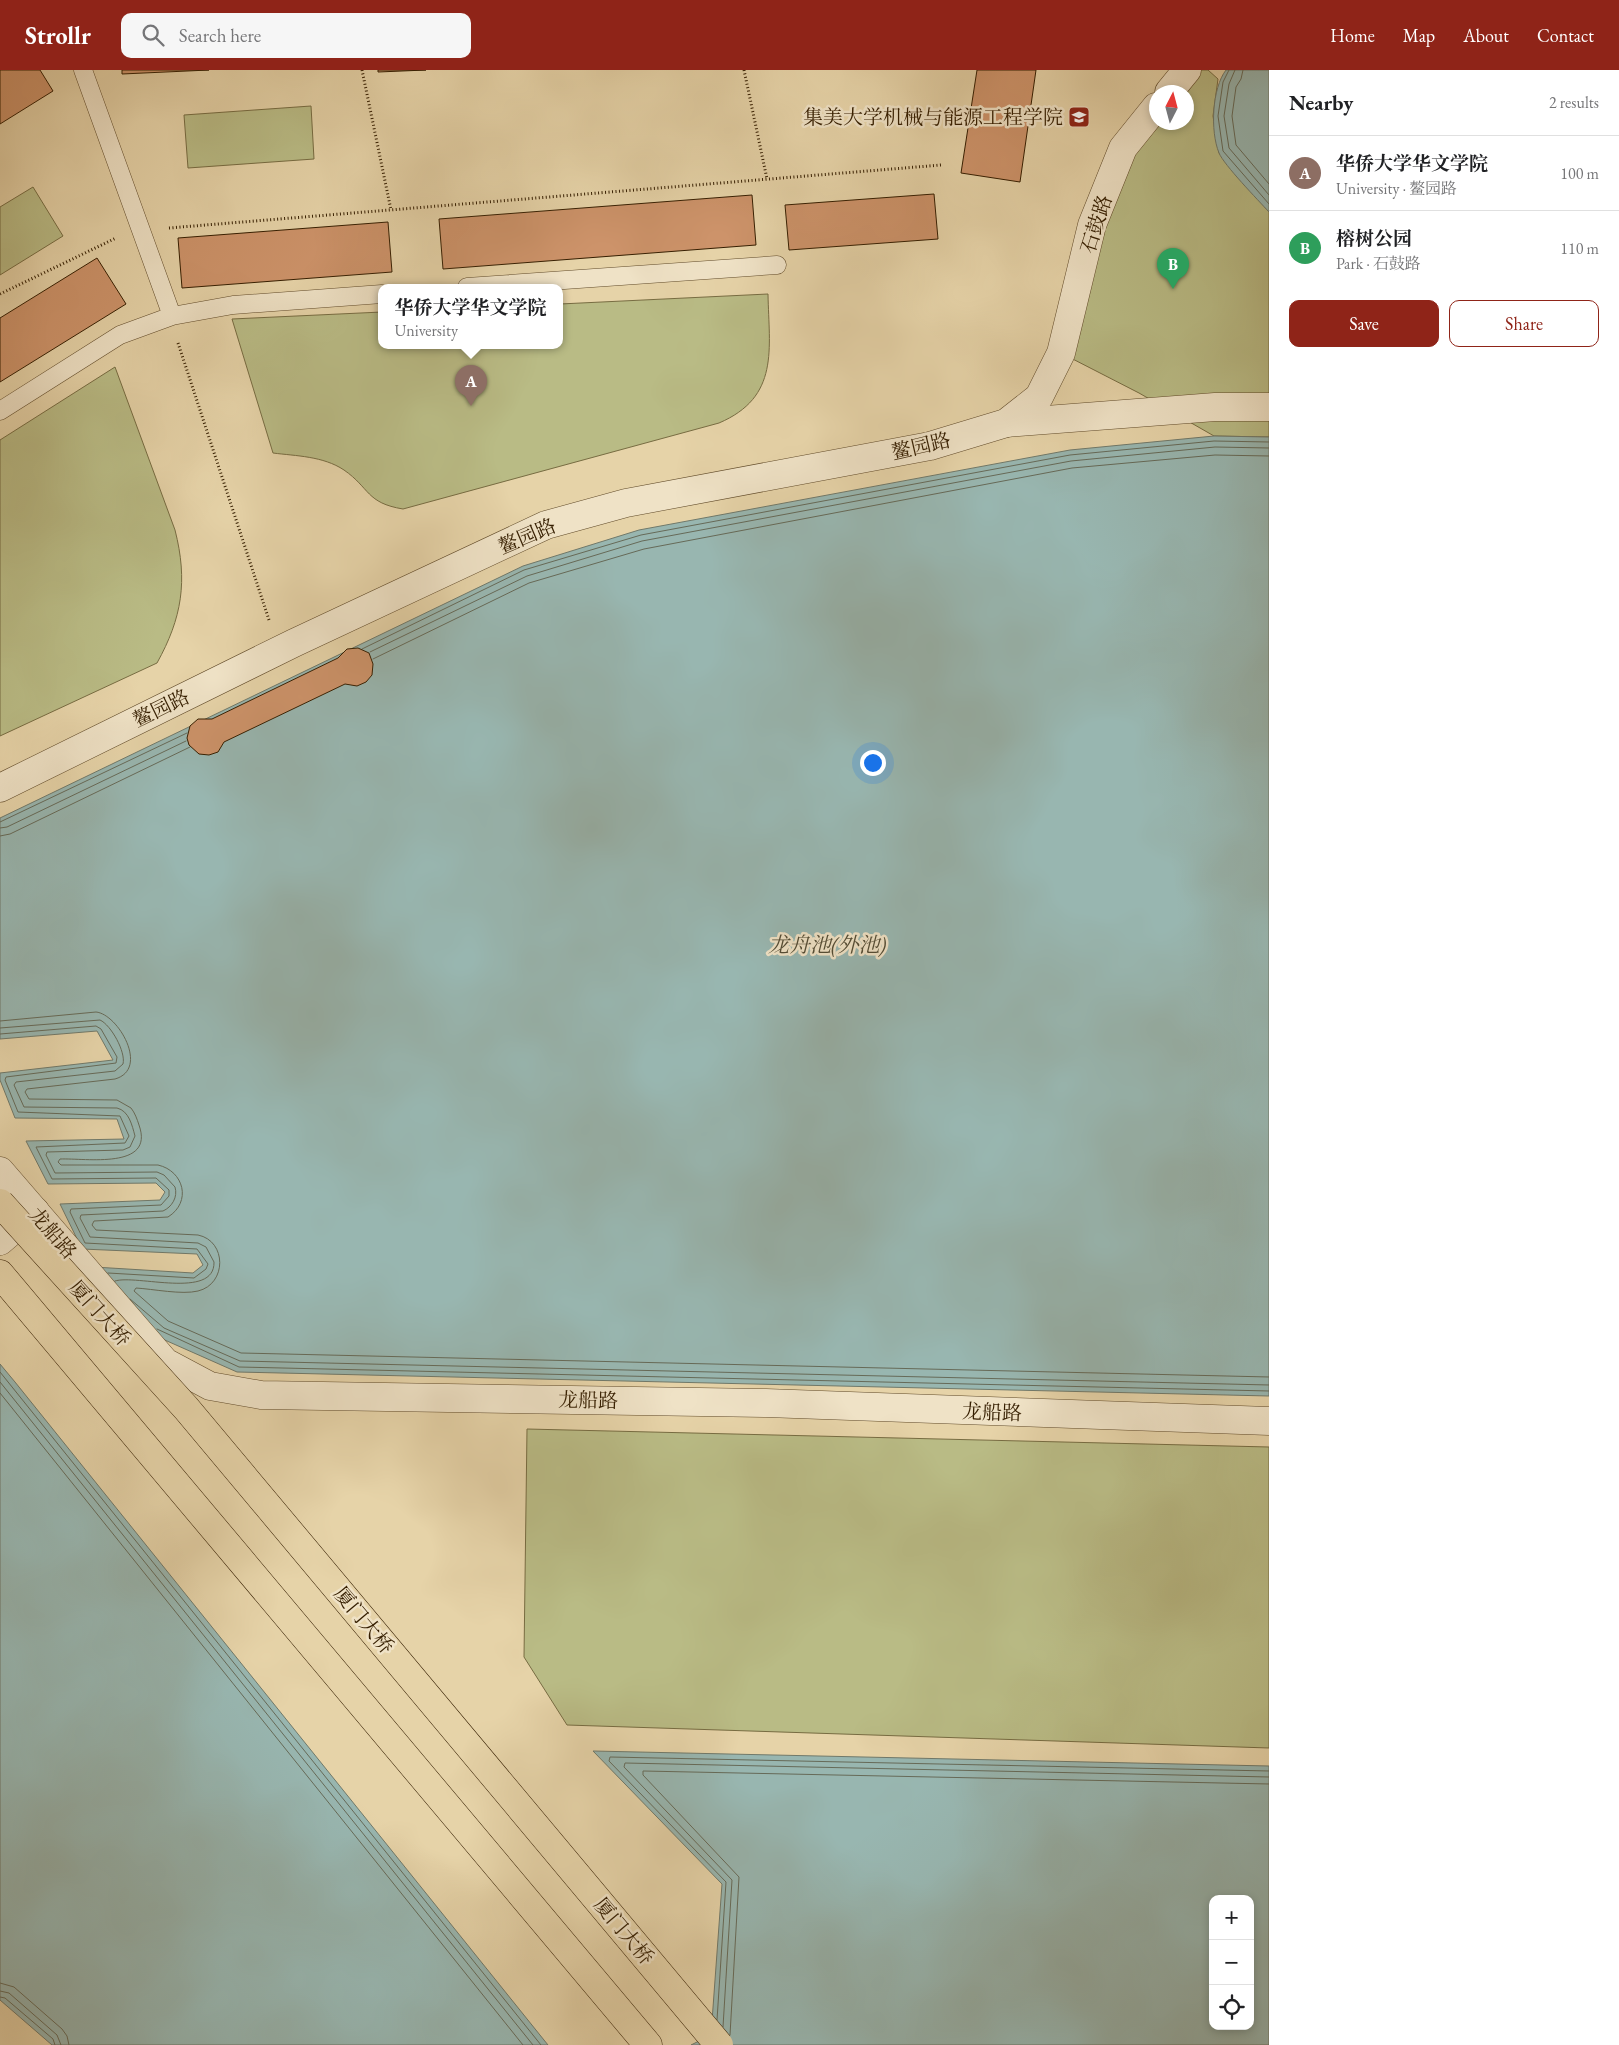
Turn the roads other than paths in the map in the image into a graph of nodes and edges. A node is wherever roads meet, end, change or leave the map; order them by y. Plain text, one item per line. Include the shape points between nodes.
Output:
1 (83, 70) edge
2 (1187, 70) edge
3 (1175, 85) edge
4 (1149, 116) edge
5 (777, 264) dead end
6 (508, 284) edge
7 (378, 294) edge
8 (172, 316) junction
9 (1061, 353) joint
10 (1269, 408) edge
11 (0, 411) edge
12 (1006, 424) junction
13 (0, 788) edge
14 (0, 1171) edge
15 (0, 1204) edge
16 (35, 1211) junction
17 (0, 1241) edge
18 (0, 1274) edge
19 (1269, 1421) edge
20 (648, 2045) edge
21 (719, 2045) edge

1 - 8 lane
2 - 3 street
4 - 9 street, 石鼓路 via 1124,148 1092,225
5 - 6 lane
7 - 8 lane via 233,304
8 - 11 lane via 120,335
9 - 12 street, 鳌园路 via 1039,398
10 - 12 street via 1215,407
12 - 13 street, 鳌园路 via 930,446 626,502 546,525 278,651
14 - 16 street, 龙船路
15 - 21 main road, 厦门大桥, bridge via 186,1408
16 - 17 street
16 - 19 street, 龙船路 via 165,1362 210,1386 262,1395 766,1403
18 - 20 main road

